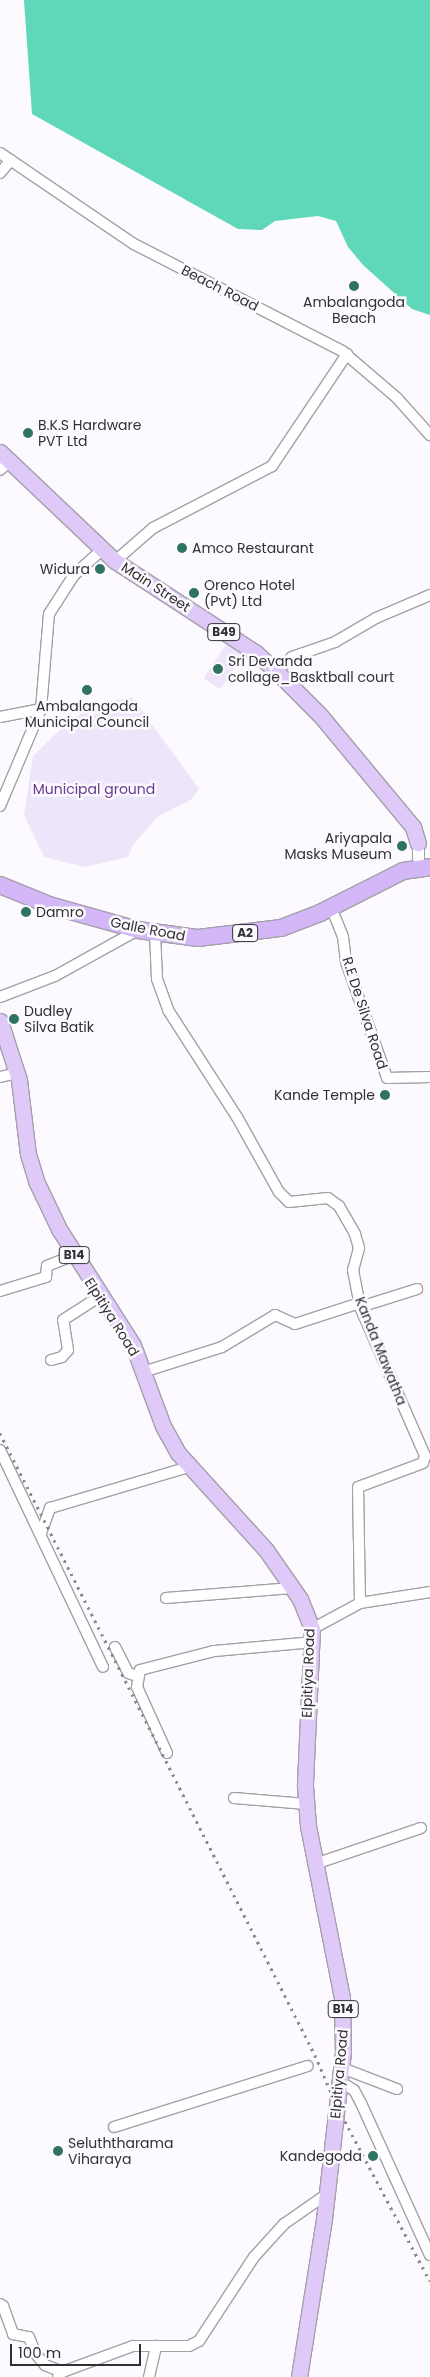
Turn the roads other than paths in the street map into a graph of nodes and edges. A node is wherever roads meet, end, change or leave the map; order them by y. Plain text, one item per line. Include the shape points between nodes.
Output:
1 (0, 153) edge
2 (11, 160) junction
3 (0, 173) edge
4 (347, 354) junction
5 (430, 434) edge
6 (3, 461) edge
7 (102, 550) junction
8 (115, 561) junction
9 (430, 595) edge
10 (276, 670) junction
11 (41, 709) junction
12 (0, 717) edge
13 (0, 806) edge
14 (424, 857) edge
15 (0, 885) edge
16 (331, 907) junction
17 (138, 930) junction
18 (155, 933) junction
19 (0, 997) edge
20 (0, 1021) edge
21 (17, 1073) junction
22 (0, 1077) edge
23 (430, 1077) edge
24 (74, 1255) junction
25 (417, 1290) dead end
26 (0, 1291) edge
27 (99, 1297) junction
28 (360, 1305) junction
29 (51, 1360) dead end
30 (143, 1372) junction
31 (0, 1450) edge
32 (188, 1467) junction
33 (41, 1532) junction
34 (293, 1588) junction
35 (430, 1592) edge
36 (166, 1598) dead end
37 (360, 1603) junction
38 (312, 1636) junction
39 (115, 1647) dead end
40 (103, 1667) dead end
41 (137, 1676) junction
42 (167, 1753) dead end
43 (234, 1798) dead end
44 (306, 1804) junction
45 (422, 1828) dead end
46 (315, 1864) junction
47 (308, 2066) dead end
48 (342, 2075) junction
49 (397, 2089) dead end
50 (114, 2127) dead end
51 (327, 2194) junction
52 (430, 2255) edge
53 (0, 2304) edge
54 (156, 2346) junction
55 (60, 2375) edge
56 (149, 2377) edge
57 (299, 2377) edge

1 - 2 street, Beach Road
2 - 3 street
2 - 4 street, Beach Road via 134,244
4 - 5 street, Beach Road via 397,398
4 - 8 street via 272,466 153,528
6 - 7 main road, Main Street / B49
7 - 8 main road, Main Street / B49
7 - 11 street via 74,575 49,614
8 - 10 main road, Main Street / B49 via 256,653
9 - 10 street via 376,618 335,642 292,657
10 - 14 main road, Main Street / B49 via 320,715 413,827
11 - 12 street
11 - 13 street
14 - 16 highway, Galle Road / A2 via 410,868
15 - 17 highway, Galle Road / A2 via 49,905
16 - 18 highway, Galle Road / A2 via 281,928 198,938
16 - 23 street, R.E De Silva Road via 343,937 346,962 387,1078
17 - 18 highway, Galle Road / A2
17 - 19 street via 56,976
18 - 28 street, Kanda Mawatha via 157,980 168,1010 237,1117 279,1192 289,1202 328,1198 339,1206 349,1222 359,1248 354,1270
20 - 21 main road, Elpitiya Road / B14
21 - 22 street
21 - 24 main road, Elpitiya Road / B14 via 26,1115 28,1154 36,1181
24 - 26 street via 47,1266 46,1277
24 - 27 main road, Elpitiya Road / B14
25 - 28 street
27 - 29 street via 63,1320 68,1350 62,1357
27 - 30 main road, Elpitiya Road / B14 via 133,1346
28 - 30 street via 295,1324 275,1316 222,1347
28 - 37 street, Kanda Mawatha via 425,1456 423,1463 358,1487
30 - 32 main road, Elpitiya Road / B14 via 163,1426
31 - 33 street
32 - 33 street via 50,1508
32 - 34 main road, Elpitiya Road / B14 via 245,1524
33 - 40 street
34 - 36 street
34 - 38 main road, Elpitiya Road / B14
35 - 37 street
37 - 38 street
38 - 41 street via 190,1655 151,1665 140,1670
38 - 44 main road, Elpitiya Road / B14
39 - 41 street via 128,1673
41 - 42 street via 136,1687
43 - 44 street
44 - 46 main road, Elpitiya Road / B14
45 - 46 street
46 - 48 main road, Elpitiya Road / B14 via 342,1997
47 - 50 street
48 - 49 street
48 - 51 main road, Elpitiya Road / B14
48 - 52 street via 361,2103
51 - 54 street via 284,2224 254,2257 199,2341 189,2346
51 - 57 main road, Elpitiya Road / B14
53 - 55 street via 13,2334 29,2337 45,2365
54 - 55 street via 133,2346
54 - 56 street

